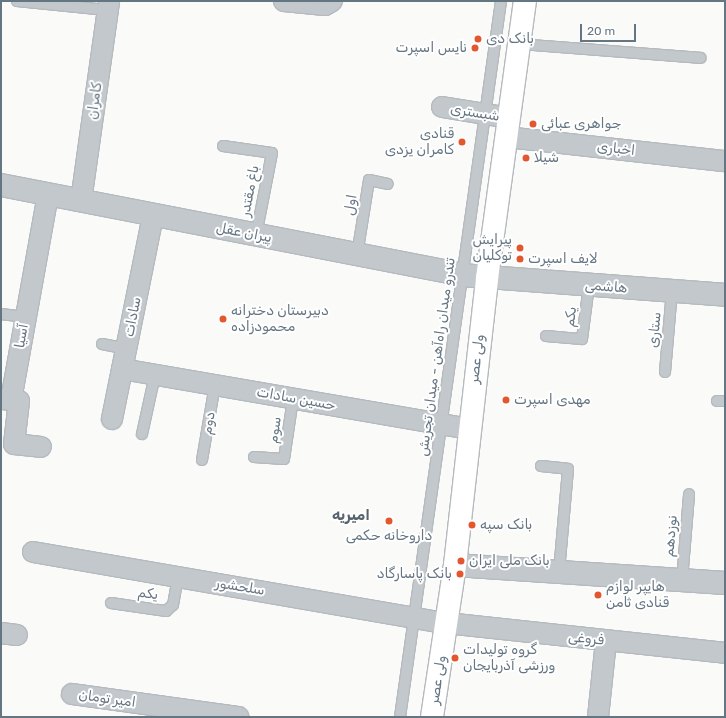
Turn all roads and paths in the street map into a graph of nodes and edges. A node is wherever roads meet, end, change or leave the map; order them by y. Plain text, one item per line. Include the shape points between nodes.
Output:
1 (17, 1) edge
2 (284, 1) edge
3 (332, 1) edge
4 (501, 1) edge
5 (525, 1) edge
6 (108, 6) edge
7 (519, 44) junction
8 (700, 58) dead end
9 (442, 107) dead end
10 (485, 114) junction
11 (508, 128) junction
12 (223, 146) dead end
13 (725, 161) edge
14 (388, 184) dead end
15 (1, 185) edge
16 (48, 194) junction
17 (80, 201) junction
18 (153, 215) junction
19 (256, 235) junction
20 (357, 255) junction
21 (462, 275) junction
22 (487, 278) junction
23 (589, 286) junction
24 (672, 291) junction
25 (725, 295) edge
26 (1, 314) edge
27 (26, 317) junction
28 (546, 336) dead end
29 (102, 344) dead end
30 (126, 349) junction
31 (122, 369) junction
32 (665, 372) dead end
33 (155, 375) junction
34 (216, 385) junction
35 (293, 398) junction
36 (6, 400) edge
37 (112, 419) dead end
38 (442, 426) junction
39 (469, 429) junction
40 (142, 434) dead end
41 (41, 448) dead end
42 (254, 457) dead end
43 (202, 460) dead end
44 (541, 466) dead end
45 (689, 494) dead end
46 (33, 552) dead end
47 (455, 565) junction
48 (559, 572) junction
49 (178, 577) junction
50 (682, 580) junction
51 (725, 583) edge
52 (111, 603) dead end
53 (414, 616) junction
54 (446, 623) junction
55 (606, 641) junction
56 (725, 653) edge
57 (72, 694) dead end
58 (238, 717) edge
59 (400, 717) edge
60 (432, 717) edge
61 (598, 717) edge

1 - 6 lane
2 - 3 street via 325,5
4 - 10 lane, تندرو میدان راه‌آهن - میدان تجریش
5 - 7 main road, ولی عصر
6 - 17 street, کامران
7 - 8 lane
7 - 11 main road, ولی عصر
9 - 10 street, شبستری
10 - 11 street, شبستری
10 - 21 lane, تندرو میدان راه‌آهن - میدان تجریش
11 - 13 street, اخباری
11 - 22 main road, ولی عصر
12 - 19 lane, باغ مقتدر via 272,153
14 - 20 lane, اول via 369,180
15 - 16 street, پیران عقل
16 - 17 street, پیران عقل
16 - 27 street, آسیا
17 - 18 street, پیران عقل
18 - 19 street, پیران عقل
18 - 30 street, سادات
19 - 20 street, پیران عقل
20 - 21 street, پیران عقل
21 - 22 street, پیران عقل
21 - 38 lane, تندرو میدان راه‌آهن - میدان تجریش
22 - 23 street, هاشمی
22 - 39 main road, ولی عصر
23 - 24 street, هاشمی
23 - 28 lane, یکم via 582,339
24 - 25 street, هاشمی
24 - 32 lane, ستاری
26 - 27 lane
27 - 36 street, آسیا
29 - 30 lane
30 - 31 street, سادات
31 - 33 street, حسین سادات
31 - 37 street, سادات
33 - 34 street, حسین سادات
33 - 40 lane
34 - 35 street, حسین سادات
34 - 43 lane, دوم
35 - 38 street, حسین سادات
35 - 42 lane, سوم via 284,459
36 - 41 street, آسیا via 19,401 14,444
38 - 39 street, حسین سادات
38 - 53 lane, تندرو میدان راه‌آهن - میدان تجریش
39 - 47 main road, ولی عصر
44 - 48 lane via 568,470
45 - 50 lane, نوزدهم
46 - 49 street, سلحشور
47 - 48 street
47 - 54 main road, ولی عصر
48 - 50 street
49 - 52 lane, یکم via 173,604 166,611
49 - 53 street, سلحشور
50 - 51 street
53 - 54 street, سلحشور
53 - 59 lane, تندرو میدان راه‌آهن - میدان تجریش
54 - 55 street, فروغی
54 - 60 main road, ولی عصر
55 - 56 street, فروغی
55 - 61 street
57 - 58 street, امیر تومان

